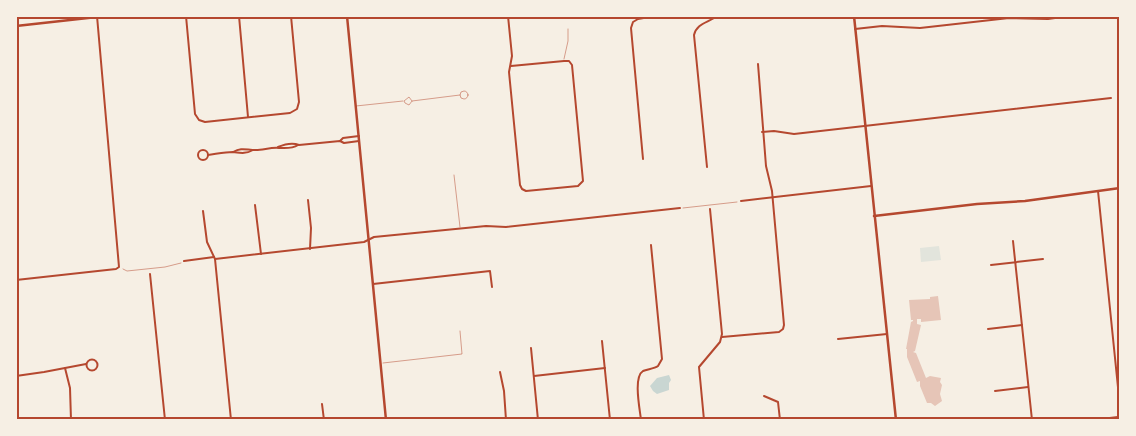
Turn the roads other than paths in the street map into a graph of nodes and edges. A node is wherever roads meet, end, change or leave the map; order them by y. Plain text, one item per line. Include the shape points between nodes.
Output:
1 (106, 16) edge
2 (186, 16) edge
3 (238, 16) edge
4 (291, 16) edge
5 (347, 16) edge
6 (508, 16) edge
7 (656, 16) edge
8 (717, 16) edge
9 (854, 16) edge
10 (1069, 16) edge
11 (97, 17) edge
12 (16, 26) edge
13 (568, 29) dead end
14 (855, 29) junction
15 (563, 61) junction
16 (758, 64) dead end
17 (511, 66) junction
18 (460, 95) dead end
19 (1111, 98) dead end
20 (404, 101) junction
21 (412, 101) junction
22 (356, 106) junction
23 (248, 117) junction
24 (865, 126) junction
25 (762, 132) junction
26 (359, 136) junction
27 (340, 141) junction
28 (359, 142) junction
29 (253, 150) junction
30 (233, 152) junction
31 (208, 155) junction
32 (643, 160) dead end
33 (707, 166) dead end
34 (454, 175) dead end
35 (871, 186) junction
36 (1120, 188) edge
37 (1098, 191) junction
38 (772, 197) junction
39 (308, 200) dead end
40 (741, 201) road end
41 (255, 205) dead end
42 (680, 208) road end
43 (710, 209) dead end
44 (203, 211) dead end
45 (874, 216) junction
46 (460, 228) junction
47 (368, 240) junction
48 (1013, 241) dead end
49 (651, 244) dead end
50 (310, 249) junction
51 (261, 254) junction
52 (215, 258) junction
53 (1043, 260) dead end
54 (184, 261) road end
55 (1016, 263) junction
56 (991, 265) dead end
57 (150, 274) dead end
58 (16, 280) edge
59 (373, 284) junction
60 (492, 287) dead end
61 (1022, 325) junction
62 (988, 329) dead end
63 (460, 331) dead end
64 (887, 334) junction
65 (722, 337) junction
66 (838, 339) dead end
67 (602, 341) dead end
68 (531, 348) dead end
69 (86, 364) junction
70 (381, 364) junction
71 (65, 368) junction
72 (605, 368) junction
73 (500, 372) dead end
74 (16, 376) edge
75 (534, 376) junction
76 (1028, 387) junction
77 (995, 391) dead end
78 (764, 396) dead end
79 (322, 404) dead end
80 (1120, 407) edge
81 (1120, 417) edge
82 (71, 420) edge
83 (165, 420) edge
84 (231, 420) edge
85 (324, 420) edge
86 (386, 420) edge
87 (506, 420) edge
88 (538, 420) edge
89 (610, 420) edge
90 (641, 420) edge
91 (704, 420) edge
92 (780, 420) edge
93 (896, 420) edge
94 (1032, 420) edge
95 (1095, 420) edge

1 - 11 street
2 - 23 street via 195,114 204,122
3 - 23 street
4 - 23 street via 299,102 296,110
5 - 22 street
6 - 17 street
7 - 32 street via 638,19 631,28
8 - 33 street via 700,25 694,36
9 - 14 street
10 - 14 street via 1010,18 920,28 882,26
11 - 12 street
11 - 58 street via 119,267
13 - 15 lane
14 - 24 street
15 - 17 street
15 - 17 street via 569,61 572,66 583,181 578,186 522,189 509,72
16 - 25 street
18 - 21 lane
19 - 24 street
20 - 21 lane via 409,105
20 - 21 lane via 410,97
20 - 22 lane
22 - 26 street
24 - 25 street via 794,134
24 - 35 street
25 - 38 street
26 - 27 street
26 - 28 street
27 - 28 street
27 - 29 street
28 - 47 street
29 - 30 street
29 - 30 street via 240,154
30 - 31 street
31 - 31 street via 205,150 198,153 200,160 207,159
34 - 46 lane
35 - 38 street
35 - 45 street
36 - 37 street
37 - 45 street
37 - 80 street
38 - 40 street
38 - 65 street via 783,329
39 - 50 street
41 - 51 street
42 - 46 street via 501,228
43 - 65 street
44 - 52 street via 207,240
45 - 64 street
46 - 47 street
47 - 50 street
47 - 59 street
48 - 55 street
49 - 90 street via 662,359 658,366 639,375
50 - 51 street
51 - 52 street
52 - 54 street
52 - 84 street
53 - 55 street
55 - 56 street
55 - 61 street
57 - 83 street
59 - 60 street via 490,271
59 - 70 street
61 - 62 street
61 - 76 street
63 - 70 lane via 462,354
64 - 66 street
64 - 93 street
65 - 91 street via 699,367
67 - 72 street
68 - 75 street
69 - 69 street via 91,371 97,365 93,360
69 - 71 street
70 - 86 street
71 - 74 street
71 - 82 street
72 - 75 street
72 - 89 street
73 - 87 street
75 - 88 street
76 - 77 street
76 - 94 street
78 - 92 street via 778,402
79 - 85 street
81 - 95 street

